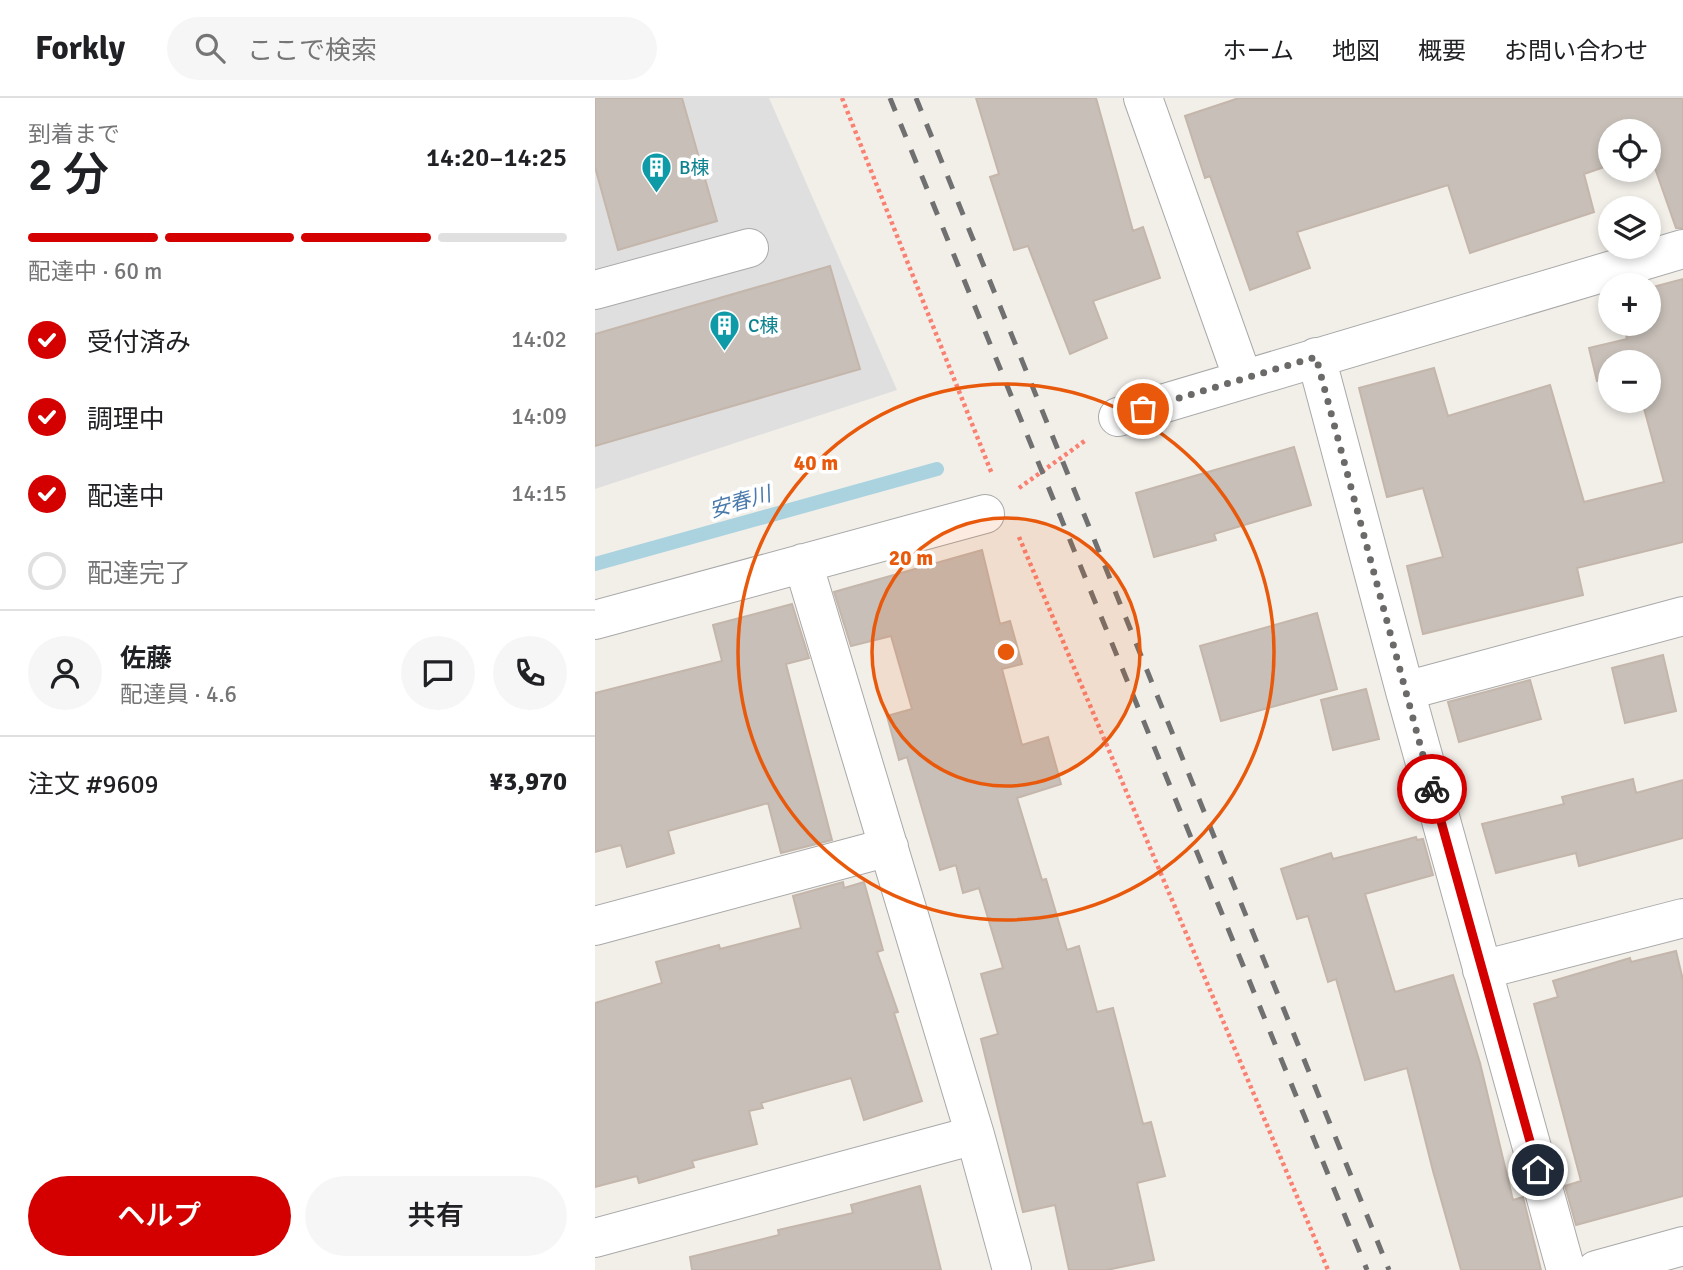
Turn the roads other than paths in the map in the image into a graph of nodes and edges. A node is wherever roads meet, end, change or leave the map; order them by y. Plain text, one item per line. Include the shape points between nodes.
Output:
1 (1143, 98) edge
2 (749, 248) dead end
3 (1683, 250) edge
4 (595, 290) edge
5 (1316, 357) junction
6 (1243, 379) junction
7 (1118, 417) road end
8 (994, 507) road end
9 (803, 563) junction
10 (1683, 616) edge
11 (595, 620) edge
12 (1405, 691) junction
13 (889, 847) junction
14 (1683, 918) edge
15 (595, 926) edge
16 (1482, 970) junction
17 (975, 1135) junction
18 (595, 1238) edge
19 (1683, 1246) edge
20 (1012, 1270) edge
21 (1566, 1270) edge
22 (1596, 1270) edge

1 - 6 street
2 - 4 street
3 - 5 street
5 - 6 street
5 - 12 street
6 - 7 street
8 - 9 street
9 - 11 street
9 - 13 street
10 - 12 street
12 - 16 street
13 - 15 street
13 - 17 street
14 - 16 street
16 - 21 street
17 - 18 street
17 - 20 street
19 - 22 street

